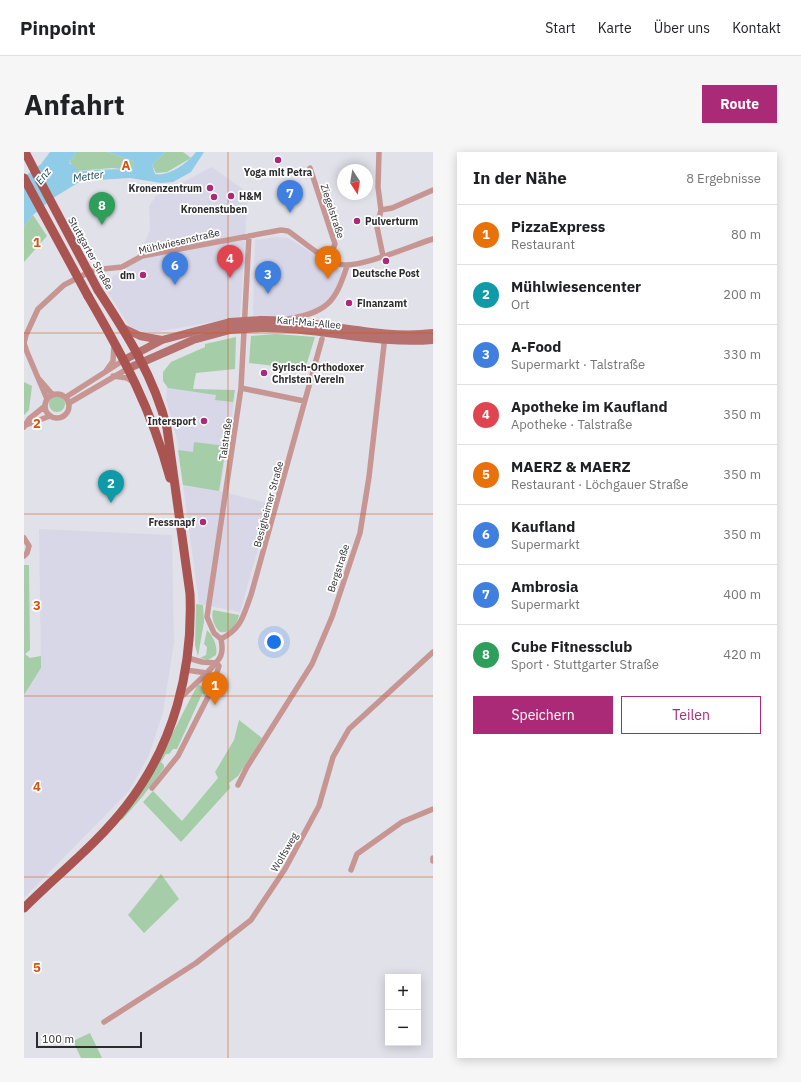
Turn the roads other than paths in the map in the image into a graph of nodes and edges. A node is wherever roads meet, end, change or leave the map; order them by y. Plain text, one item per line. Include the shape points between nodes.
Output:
1 (25, 152) edge
2 (379, 152) edge
3 (310, 168) dead end
4 (24, 178) edge
5 (433, 190) edge
6 (381, 210) junction
7 (249, 236) junction
8 (433, 239) edge
9 (382, 256) junction
10 (329, 259) junction
11 (348, 266) junction
12 (286, 320) junction
13 (261, 324) junction
14 (230, 326) junction
15 (316, 327) junction
16 (123, 328) junction
17 (433, 333) edge
18 (385, 337) junction
19 (322, 339) dead end
20 (162, 340) junction
21 (433, 340) edge
22 (114, 341) junction
23 (137, 352) junction
24 (163, 354) junction
25 (124, 360) junction
26 (143, 363) junction
27 (129, 368) junction
28 (105, 373) junction
29 (36, 374) junction
30 (112, 376) junction
31 (137, 385) junction
32 (241, 388) junction
33 (52, 394) junction
34 (47, 399) junction
35 (68, 400) junction
36 (304, 401) junction
37 (44, 406) junction
38 (50, 416) junction
39 (25, 426) edge
40 (178, 504) junction
41 (24, 538) edge
42 (24, 556) edge
43 (221, 639) junction
44 (433, 652) edge
45 (188, 658) junction
46 (216, 663) junction
47 (186, 670) junction
48 (207, 673) junction
49 (201, 678) junction
50 (214, 683) junction
51 (180, 698) junction
52 (238, 785) dead end
53 (152, 788) dead end
54 (433, 809) edge
55 (351, 870) dead end
56 (24, 908) edge
57 (104, 1022) dead end

1 - 16 main road, Stuttgarter Straße, bridge via 98,290
2 - 6 street via 378,187
3 - 10 street, Ziegelstraße via 335,244
4 - 22 main road, bridge
5 - 6 street via 392,208
6 - 9 street via 377,227
7 - 10 street, Mühlwiesenstraße via 288,231
7 - 29 street, Mühlwiesenstraße via 142,256 122,267 96,269 75,279 46,300 28,327 24,344
7 - 32 street, Talstraße
8 - 9 street
9 - 11 street via 366,263
10 - 11 street
11 - 12 street via 340,288 324,308 309,315
12 - 13 main road, Karl-Mai-Allee
12 - 15 main road, Karl-Mai-Allee
13 - 14 main road, Karl-Mai-Allee, bridge
13 - 15 main road, Karl-Mai-Allee via 291,328
14 - 20 main road, Karl-Mai-Allee
14 - 24 main road, Karl-Mai-Allee
15 - 18 main road, Karl-Mai-Allee
16 - 20 main road, Karl-Mai-Allee via 140,336
16 - 23 main road, Stuttgarter Straße
17 - 18 main road, Karl-Mai-Allee
18 - 21 main road, Karl-Mai-Allee
18 - 52 street, Bergstraße via 360,533 337,603 312,664
19 - 36 street, Besigheimer Straße
20 - 23 main road, Karl-Mai-Allee
20 - 24 main road via 160,346
22 - 25 main road
22 - 28 street via 114,356
23 - 25 main road, Karl-Mai-Allee
23 - 26 main road, Stuttgarter Straße
24 - 26 main road, Karl-Mai-Allee
25 - 27 main road
25 - 28 street
26 - 27 main road, Karl-Mai-Allee
26 - 40 main road, Stuttgarter Straße via 167,428
27 - 30 street
27 - 31 main road
28 - 35 street
29 - 33 street, Mühlwiesenstraße
29 - 34 street, Mühlwiesenstraße
30 - 31 street via 127,378
30 - 35 street
31 - 40 main road via 161,445
32 - 36 street
32 - 43 street, Talstraße via 208,617 214,634
33 - 34 street
33 - 35 street via 60,394
34 - 37 street
35 - 38 street via 69,410 65,415 57,418
36 - 43 street, Besigheimer Straße via 251,595 239,625 233,633
37 - 38 street
37 - 39 street
38 - 39 street
40 - 45 main road via 190,594
41 - 42 street via 29,546
43 - 46 street via 222,655
44 - 57 street, Wolfsweg via 343,738 333,757 319,806 299,845 251,920 196,963
45 - 46 street
45 - 47 main road
46 - 48 street
46 - 50 street via 219,670
47 - 48 street
47 - 51 main road
48 - 49 street
49 - 50 street via 210,678
49 - 51 street
50 - 53 street via 178,756
51 - 56 main road via 158,756 127,804 93,842
54 - 55 street via 402,822 357,854

